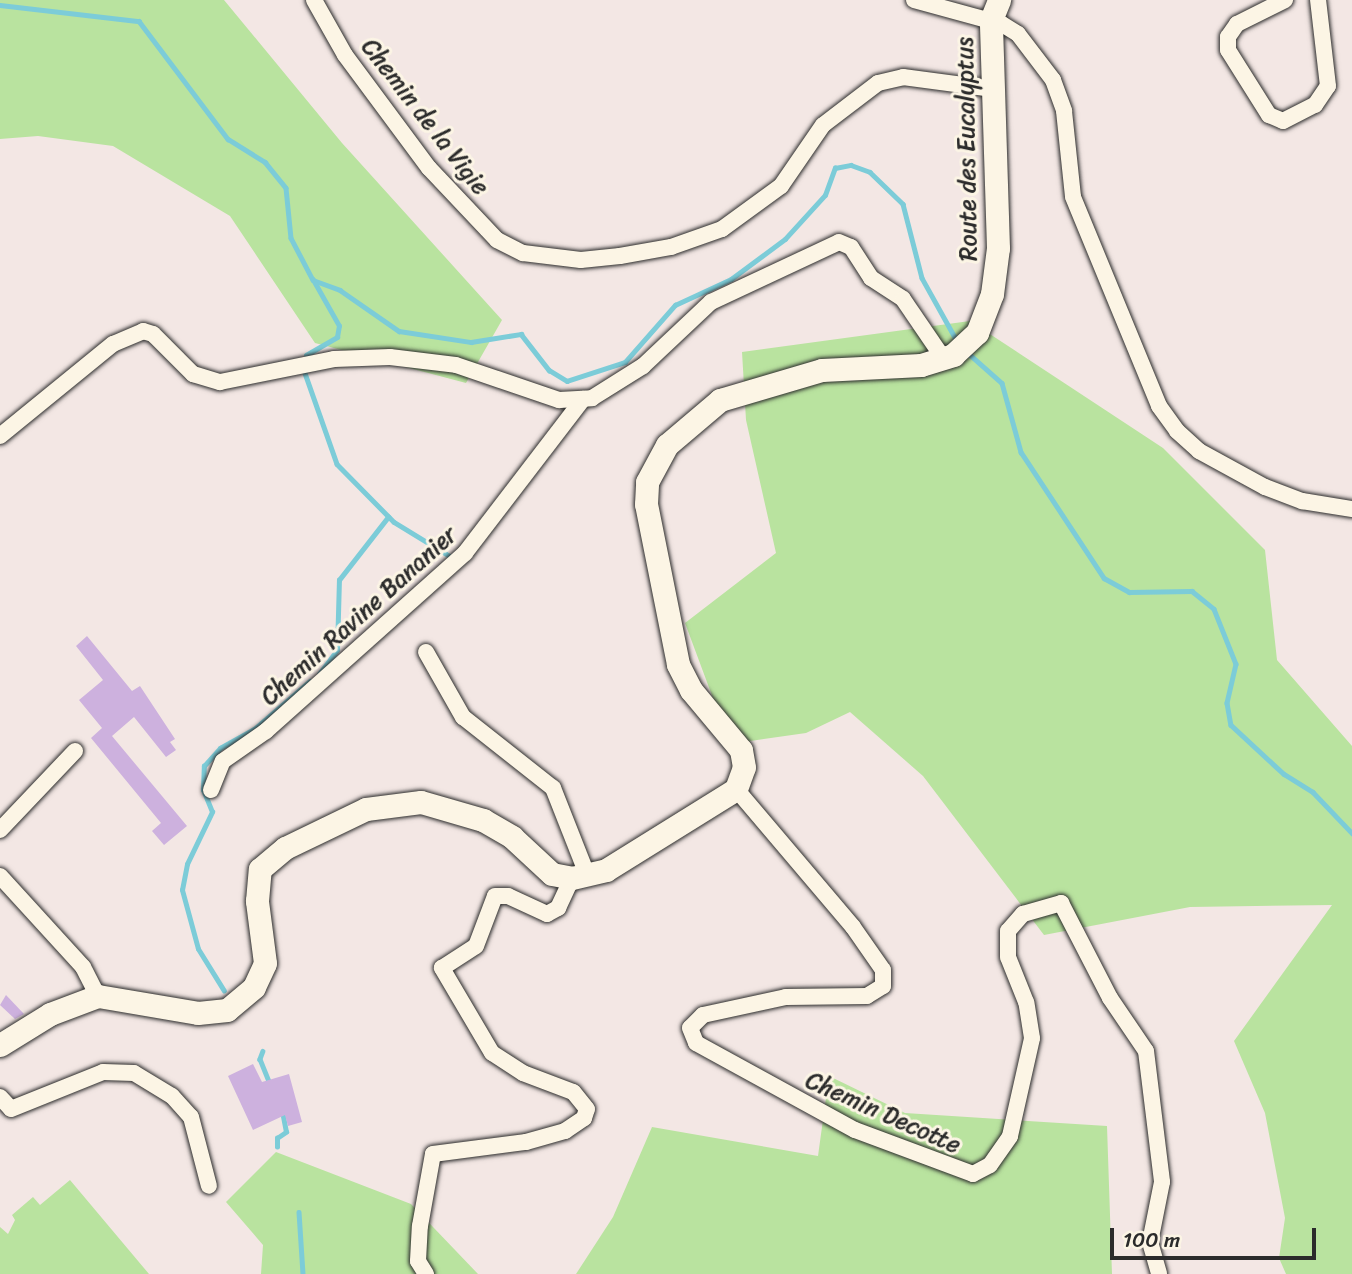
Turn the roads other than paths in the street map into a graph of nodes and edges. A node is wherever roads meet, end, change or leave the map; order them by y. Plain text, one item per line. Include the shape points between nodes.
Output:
1 (313, 0) edge
2 (914, 0) edge
3 (1285, 0) edge
4 (1318, 0) edge
5 (995, 10) edge
6 (993, 89) junction
7 (956, 352) junction
8 (583, 399) junction
9 (0, 436) edge
10 (1352, 509) edge
11 (426, 652) dead end
12 (75, 751) dead end
13 (736, 789) junction
14 (211, 790) dead end
15 (0, 830) edge
16 (0, 876) edge
17 (580, 877) junction
18 (98, 996) junction
19 (0, 1045) edge
20 (0, 1097) edge
21 (209, 1186) dead end
22 (426, 1274) edge
23 (1159, 1274) edge

1 - 6 street, Chemin de la Vigie via 352,65 429,168 496,240 523,253 581,260 620,256 671,247 722,229 781,186 823,125 878,83 903,78
2 - 5 street
3 - 4 street via 1237,24 1228,37 1228,50 1269,116 1283,121 1315,106 1328,86
5 - 6 main road, Route des Eucalyptus
5 - 10 street via 1053,80 1064,111 1073,197 1159,406 1199,451 1265,487 1302,501
6 - 7 main road, Route des Eucalyptus via 998,248 992,294
7 - 8 street via 903,299 872,278 851,247 839,242 711,302 642,366
7 - 13 main road via 822,370 755,386 699,413 656,462 646,504 678,664 691,690 741,750 744,767
8 - 9 street via 546,398 456,365 390,357 334,359 220,382 193,374 153,334 143,331 113,344
8 - 14 street, Chemin Ravine Bananier via 465,553 266,731 223,761
11 - 17 street via 463,717 553,788
12 - 15 street
13 - 17 main road
13 - 23 street, Chemin Decotte via 853,927 883,970 883,986 867,996 786,997 703,1015 690,1028 696,1043 855,1130 973,1174 990,1165 1010,1136 1032,1038 1026,1002 1008,957 1008,931 1024,914 1061,903 1110,998 1146,1051 1162,1182 1151,1222
16 - 18 street via 83,967
17 - 18 main road via 552,874 512,837 483,820 421,802 382,804 285,848 260,869 257,901 265,963 239,1002 227,1010 198,1013
17 - 22 street via 558,908 547,914 508,896 493,898 476,946 442,968 492,1053 523,1073 573,1092 587,1110 584,1118 565,1131 526,1142 433,1154 420,1226 418,1261
18 - 19 main road via 50,1014
20 - 21 street via 11,1109 103,1072 135,1073 172,1096 191,1117

